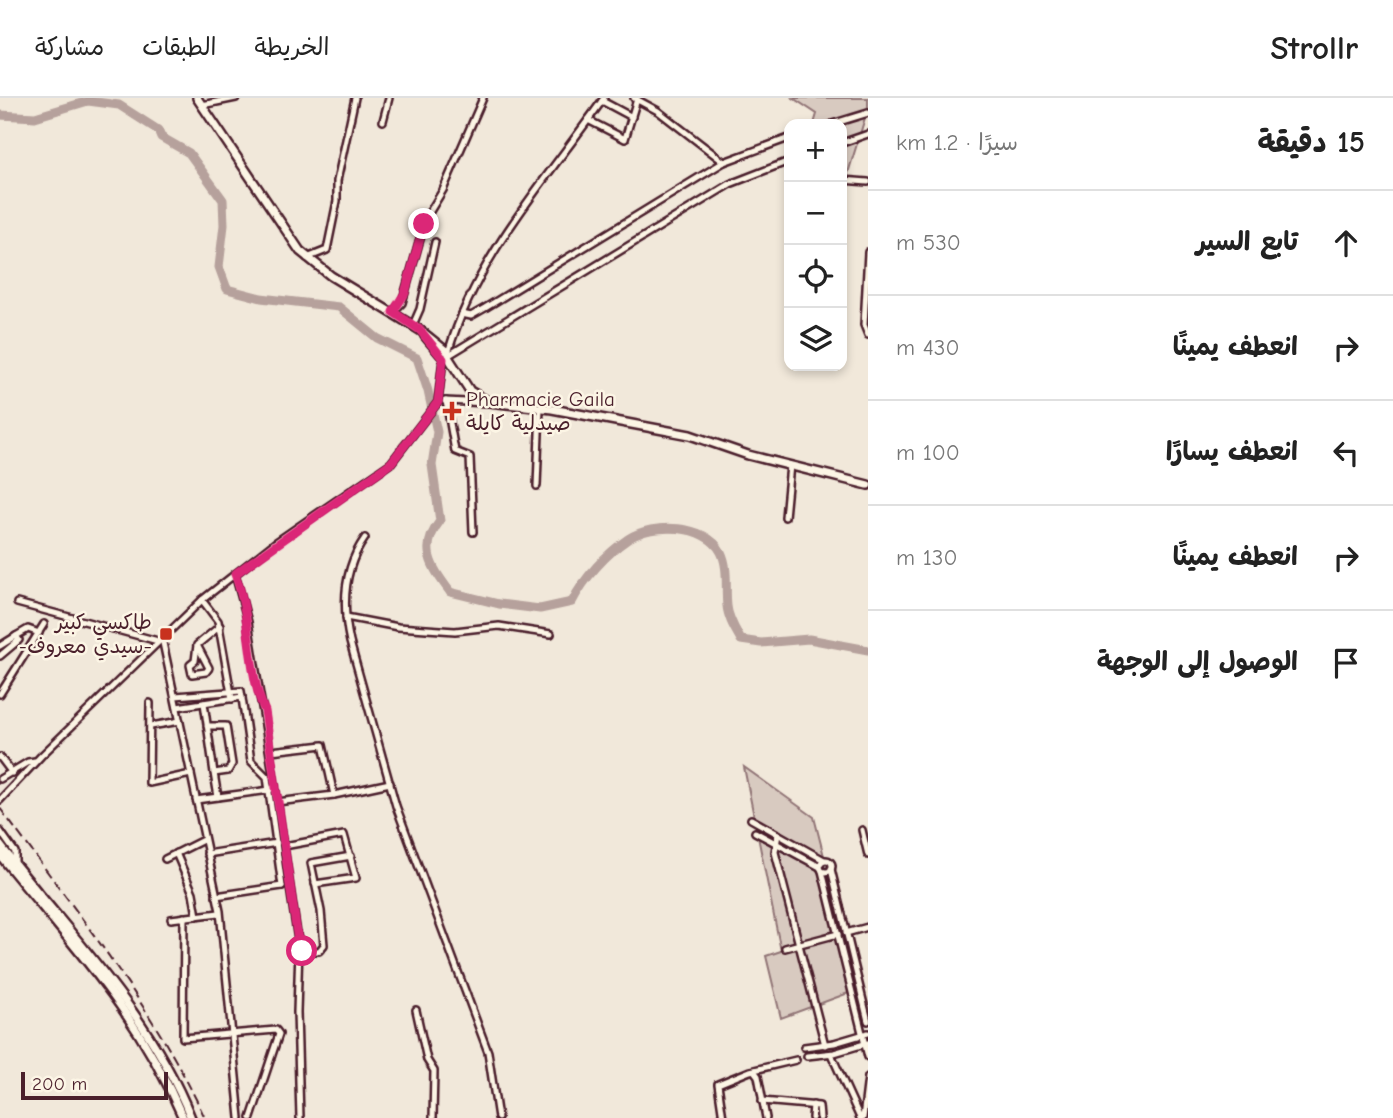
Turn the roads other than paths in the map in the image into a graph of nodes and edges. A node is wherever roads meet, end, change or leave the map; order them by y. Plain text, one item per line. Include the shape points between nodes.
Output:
1 (236, 98) edge
2 (355, 98) edge
3 (388, 98) edge
4 (482, 98) edge
5 (603, 99) edge
6 (640, 99) edge
7 (200, 101) edge
8 (868, 113) edge
9 (632, 117) junction
10 (847, 119) edge
11 (588, 120) junction
12 (383, 121) dead end
13 (868, 134) edge
14 (784, 140) edge
15 (847, 141) edge
16 (724, 162) junction
17 (784, 163) edge
18 (847, 180) edge
19 (868, 182) edge
20 (435, 242) dead end
21 (868, 253) edge
22 (307, 258) junction
23 (867, 294) edge
24 (393, 312) junction
25 (462, 314) junction
26 (417, 328) junction
27 (868, 335) edge
28 (446, 355) junction
29 (446, 401) junction
30 (438, 402) junction
31 (495, 403) junction
32 (540, 408) junction
33 (790, 465) junction
34 (868, 485) edge
35 (537, 486) dead end
36 (785, 517) dead end
37 (473, 532) dead end
38 (365, 538) dead end
39 (235, 574) junction
40 (202, 600) junction
41 (17, 603) dead end
42 (346, 617) junction
43 (44, 624) dead end
44 (220, 626) junction
45 (39, 633) junction
46 (551, 634) dead end
47 (16, 636) junction
48 (160, 639) junction
49 (197, 645) junction
50 (0, 646) edge
51 (0, 656) edge
52 (230, 690) junction
53 (0, 694) edge
54 (175, 696) junction
55 (242, 697) junction
56 (232, 699) junction
57 (150, 703) dead end
58 (204, 703) junction
59 (177, 707) junction
60 (180, 721) junction
61 (151, 726) junction
62 (207, 726) junction
63 (271, 751) junction
64 (0, 757) edge
65 (35, 761) junction
66 (12, 773) junction
67 (214, 773) junction
68 (191, 774) junction
69 (0, 779) edge
70 (390, 783) junction
71 (273, 789) junction
72 (334, 795) junction
73 (218, 797) junction
74 (0, 800) edge
75 (196, 800) junction
76 (276, 806) junction
77 (751, 819) dead end
78 (769, 829) junction
79 (862, 830) dead end
80 (0, 831) edge
81 (755, 832) dead end
82 (778, 834) junction
83 (765, 837) junction
84 (204, 840) junction
85 (277, 843) junction
86 (775, 843) junction
87 (0, 845) edge
88 (284, 846) junction
89 (176, 853) junction
90 (207, 854) junction
91 (0, 855) edge
92 (868, 855) edge
93 (351, 856) junction
94 (165, 859) dead end
95 (824, 860) junction
96 (15, 863) junction
97 (821, 869) junction
98 (831, 869) junction
99 (315, 884) junction
100 (290, 885) junction
101 (282, 886) junction
102 (216, 896) junction
103 (219, 913) junction
104 (197, 916) junction
105 (184, 917) junction
106 (172, 919) dead end
107 (868, 927) edge
108 (846, 933) junction
109 (838, 934) junction
110 (799, 944) junction
111 (299, 947) junction
112 (785, 948) dead end
113 (416, 1010) dead end
114 (868, 1021) edge
115 (231, 1033) junction
116 (865, 1034) edge
117 (866, 1044) edge
118 (825, 1045) junction
119 (804, 1047) dead end
120 (831, 1054) junction
121 (807, 1056) dead end
122 (868, 1057) edge
123 (796, 1060) dead end
124 (755, 1072) junction
125 (868, 1077) edge
126 (762, 1101) junction
127 (866, 1101) edge
128 (813, 1105) junction
129 (865, 1111) edge
130 (812, 1115) edge
131 (820, 1116) edge
132 (183, 1118) edge
133 (191, 1118) edge
134 (240, 1118) edge
135 (251, 1118) edge
136 (300, 1118) edge
137 (433, 1118) edge
138 (498, 1118) edge
139 (723, 1118) edge
140 (766, 1118) edge
141 (861, 1118) edge

1 - 7 street
2 - 22 street via 328,248
3 - 12 street
4 - 24 street via 443,190 430,207 405,293
5 - 9 street
5 - 11 street
6 - 9 street
6 - 16 street
7 - 22 street
8 - 10 street
9 - 11 street via 624,139
11 - 25 street via 524,203
13 - 15 street
14 - 16 street
16 - 25 street via 485,308 471,316
17 - 28 street via 730,184
18 - 19 street
20 - 26 street
21 - 23 street
22 - 24 street
23 - 27 street via 864,325
24 - 26 street
25 - 28 street
26 - 28 street
28 - 30 street
28 - 31 street via 470,391
29 - 30 street
29 - 31 street
29 - 37 street via 455,451 470,457
30 - 39 street via 384,469
31 - 32 street
32 - 33 street via 690,435
32 - 35 street
33 - 34 street
33 - 36 street
38 - 42 street via 347,574
39 - 40 street
39 - 63 street via 244,599
40 - 44 street
40 - 48 street
41 - 48 street
42 - 46 street via 398,627 455,631 499,626
42 - 70 street
43 - 45 street
44 - 49 street
44 - 52 street
45 - 47 street via 26,629
45 - 53 street
47 - 50 street
47 - 51 street via 19,642
48 - 54 street
48 - 65 street
49 - 49 street via 209,668 192,674 190,664
52 - 54 street
52 - 55 street via 240,690
52 - 56 street
54 - 59 street
55 - 56 street
55 - 71 street via 251,761 266,774
56 - 58 street
57 - 61 street
58 - 59 street
58 - 62 street
59 - 60 street
60 - 61 street
60 - 68 street
61 - 68 street via 149,783
62 - 67 street
62 - 67 street via 226,726 232,764 228,771
63 - 71 street
63 - 72 street via 323,745
64 - 66 street
65 - 66 street
65 - 74 street
66 - 69 street
67 - 73 street
68 - 75 street
70 - 72 street
70 - 138 street via 488,1052
71 - 73 street
71 - 76 street
72 - 76 street
73 - 75 street
75 - 84 street
76 - 85 street
76 - 88 street
77 - 78 street
78 - 82 street
78 - 83 street
79 - 92 street
80 - 96 street via 15,852
81 - 83 street
82 - 86 street
82 - 95 street
83 - 86 street
84 - 89 street
84 - 90 street
85 - 90 street
85 - 101 street
86 - 97 street
86 - 110 street
87 - 96 street
88 - 93 street via 342,835
88 - 100 street
89 - 94 street
89 - 104 street
90 - 102 street
91 - 132 street via 116,996 165,1076
93 - 99 street via 313,862
93 - 99 street via 356,878
95 - 97 street
95 - 98 street via 830,861
96 - 133 street via 132,1009
97 - 98 street
97 - 109 street
98 - 108 street
99 - 111 street via 324,945 319,951 305,952
100 - 101 street
100 - 111 street
101 - 102 street
102 - 103 street
103 - 104 street
103 - 115 street
104 - 105 street
105 - 106 street
105 - 115 street via 183,1038
107 - 108 street
108 - 114 street
109 - 110 street
109 - 116 street
110 - 112 street
110 - 118 street
111 - 136 street
113 - 137 street via 433,1071
115 - 134 street
115 - 135 street via 276,1030 279,1034
116 - 117 street
116 - 118 street
117 - 120 street
117 - 122 street
118 - 119 street
120 - 121 street
120 - 141 street
123 - 124 street
124 - 126 street
124 - 139 street via 718,1084
125 - 127 street
126 - 128 street
126 - 140 street
127 - 129 street
128 - 130 street
128 - 131 street via 821,1106
129 - 141 street
130 - 131 street

